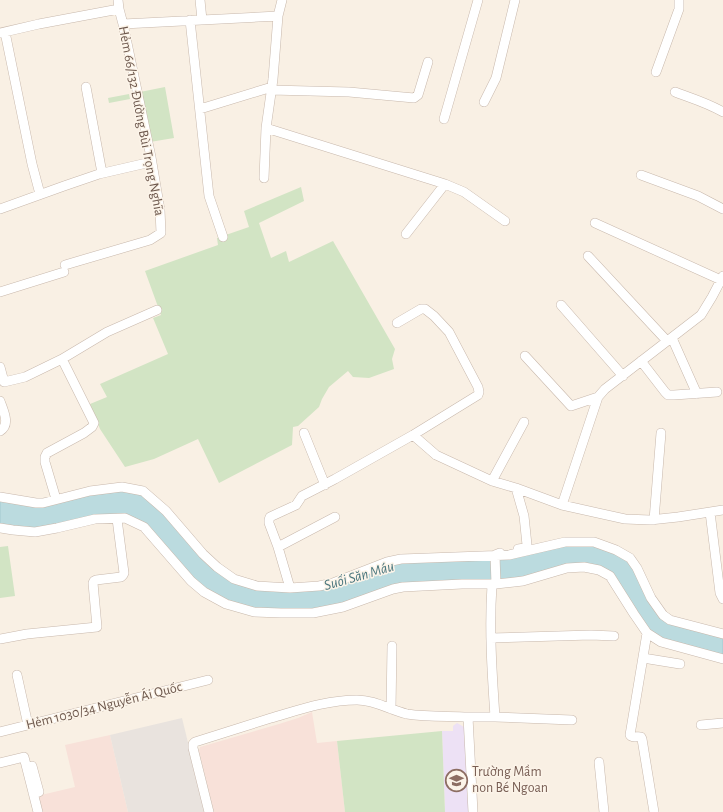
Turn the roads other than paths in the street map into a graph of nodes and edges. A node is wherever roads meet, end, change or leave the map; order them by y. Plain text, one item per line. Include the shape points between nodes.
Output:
1 (200, 0) edge
2 (282, 0) edge
3 (478, 0) edge
4 (515, 0) edge
5 (679, 0) edge
6 (118, 5) edge
7 (278, 16) junction
8 (190, 20) junction
9 (202, 20) junction
10 (123, 24) junction
11 (2, 31) edge
12 (428, 62) dead end
13 (656, 72) dead end
14 (86, 87) dead end
15 (271, 88) junction
16 (675, 92) dead end
17 (484, 102) dead end
18 (200, 109) junction
19 (723, 112) edge
20 (444, 119) dead end
21 (266, 128) junction
22 (152, 162) junction
23 (102, 173) junction
24 (641, 175) dead end
25 (264, 178) dead end
26 (445, 184) junction
27 (40, 194) junction
28 (0, 209) edge
29 (723, 209) edge
30 (505, 221) dead end
31 (595, 223) dead end
32 (406, 234) dead end
33 (223, 237) dead end
34 (588, 256) dead end
35 (722, 278) edge
36 (0, 292) edge
37 (561, 305) dead end
38 (157, 310) dead end
39 (397, 323) dead end
40 (669, 339) junction
41 (525, 356) dead end
42 (62, 359) junction
43 (641, 361) junction
44 (0, 367) edge
45 (623, 376) junction
46 (2, 383) edge
47 (717, 392) dead end
48 (697, 394) junction
49 (598, 397) junction
50 (0, 401) edge
51 (524, 422) dead end
52 (0, 431) edge
53 (304, 432) dead end
54 (661, 433) dead end
55 (413, 435) junction
56 (492, 481) junction
57 (325, 484) junction
58 (516, 488) junction
59 (0, 496) edge
60 (56, 499) junction
61 (562, 506) junction
62 (723, 510) edge
63 (710, 512) junction
64 (334, 517) dead end
65 (117, 518) junction
66 (654, 520) junction
67 (0, 528) edge
68 (278, 547) junction
69 (495, 555) junction
70 (494, 585) junction
71 (290, 588) junction
72 (723, 599) edge
73 (647, 633) junction
74 (723, 634) edge
75 (614, 636) dead end
76 (491, 638) junction
77 (0, 640) edge
78 (392, 646) dead end
79 (643, 658) junction
80 (723, 659) edge
81 (680, 664) dead end
82 (17, 676) dead end
83 (208, 680) dead end
84 (391, 709) junction
85 (468, 717) junction
86 (495, 717) junction
87 (572, 720) dead end
88 (723, 723) edge
89 (28, 725) junction
90 (701, 725) dead end
91 (0, 732) edge
92 (599, 762) dead end
93 (0, 763) edge
94 (36, 812) edge
95 (209, 812) edge
96 (473, 812) edge
97 (604, 812) edge
98 (654, 812) edge

1 - 9 street
2 - 7 street
3 - 20 street
4 - 17 street via 496,78
5 - 13 street via 679,10
6 - 10 street, Hẻm 66/132 Đường Bùi Trọng Nghĩa
6 - 11 street
7 - 9 street
7 - 15 street
8 - 9 street
8 - 10 street
8 - 18 street
10 - 22 street, Hẻm 66/132 Đường Bùi Trọng Nghĩa
11 - 27 street
12 - 15 street via 418,95 414,98
14 - 23 street
15 - 18 street
15 - 21 street
16 - 19 street
18 - 33 street via 209,196
21 - 25 street
21 - 26 street
22 - 23 street
22 - 36 street, Hẻm 66/132 Đường Bùi Trọng Nghĩa via 161,233 150,240
23 - 27 street
24 - 29 street via 698,196
26 - 30 street via 464,192
26 - 32 street
27 - 28 street
31 - 35 street
34 - 40 street
35 - 40 street via 701,314
37 - 45 street
38 - 42 street via 107,332
39 - 55 street via 422,309 434,316 449,332 479,392
40 - 43 street
40 - 48 street
41 - 49 street via 570,406
42 - 46 street via 25,377
42 - 60 street via 94,423 84,433 47,453 45,462
43 - 45 street
43 - 48 street via 668,395
44 - 46 street
45 - 49 street
47 - 48 street
49 - 61 street
50 - 52 street via 6,420 6,426
51 - 56 street
53 - 57 street
54 - 66 street
55 - 56 street via 436,454
55 - 57 street
56 - 58 street
57 - 68 street via 302,496 296,505 270,517 269,523
58 - 61 street
58 - 69 street via 524,516 527,545 525,548
59 - 60 street via 36,503
60 - 71 street via 122,487 143,491 166,511 203,554 234,579 257,586
61 - 66 street via 625,519
62 - 63 street
63 - 66 street
63 - 72 street via 720,593
64 - 68 street
65 - 67 street via 95,519 35,532
65 - 70 street via 125,518 144,527 191,581 204,592 226,604 254,612 313,613 343,607 402,587
65 - 77 street via 124,573 93,583 97,627 27,634
68 - 71 street
69 - 70 street
69 - 71 street via 400,559 333,583
69 - 74 street via 508,555 565,542 594,542 630,558 638,568 651,598 663,615 670,620
70 - 73 street via 523,581 567,568 584,567 599,570 610,576
70 - 76 street via 490,606
73 - 79 street
73 - 80 street via 661,642
75 - 76 street
76 - 86 street
78 - 84 street
79 - 81 street
79 - 98 street via 630,736 642,739
82 - 89 street
83 - 89 street, Hẻm 1030/34 Nguyễn Ái Quốc
84 - 85 street via 415,715
84 - 95 street via 358,700 306,707 195,742 193,748
85 - 86 street
85 - 96 street
86 - 87 street
88 - 90 street
89 - 91 street, Hẻm 1030/34 Nguyễn Ái Quốc
92 - 97 street
93 - 94 street via 24,757

